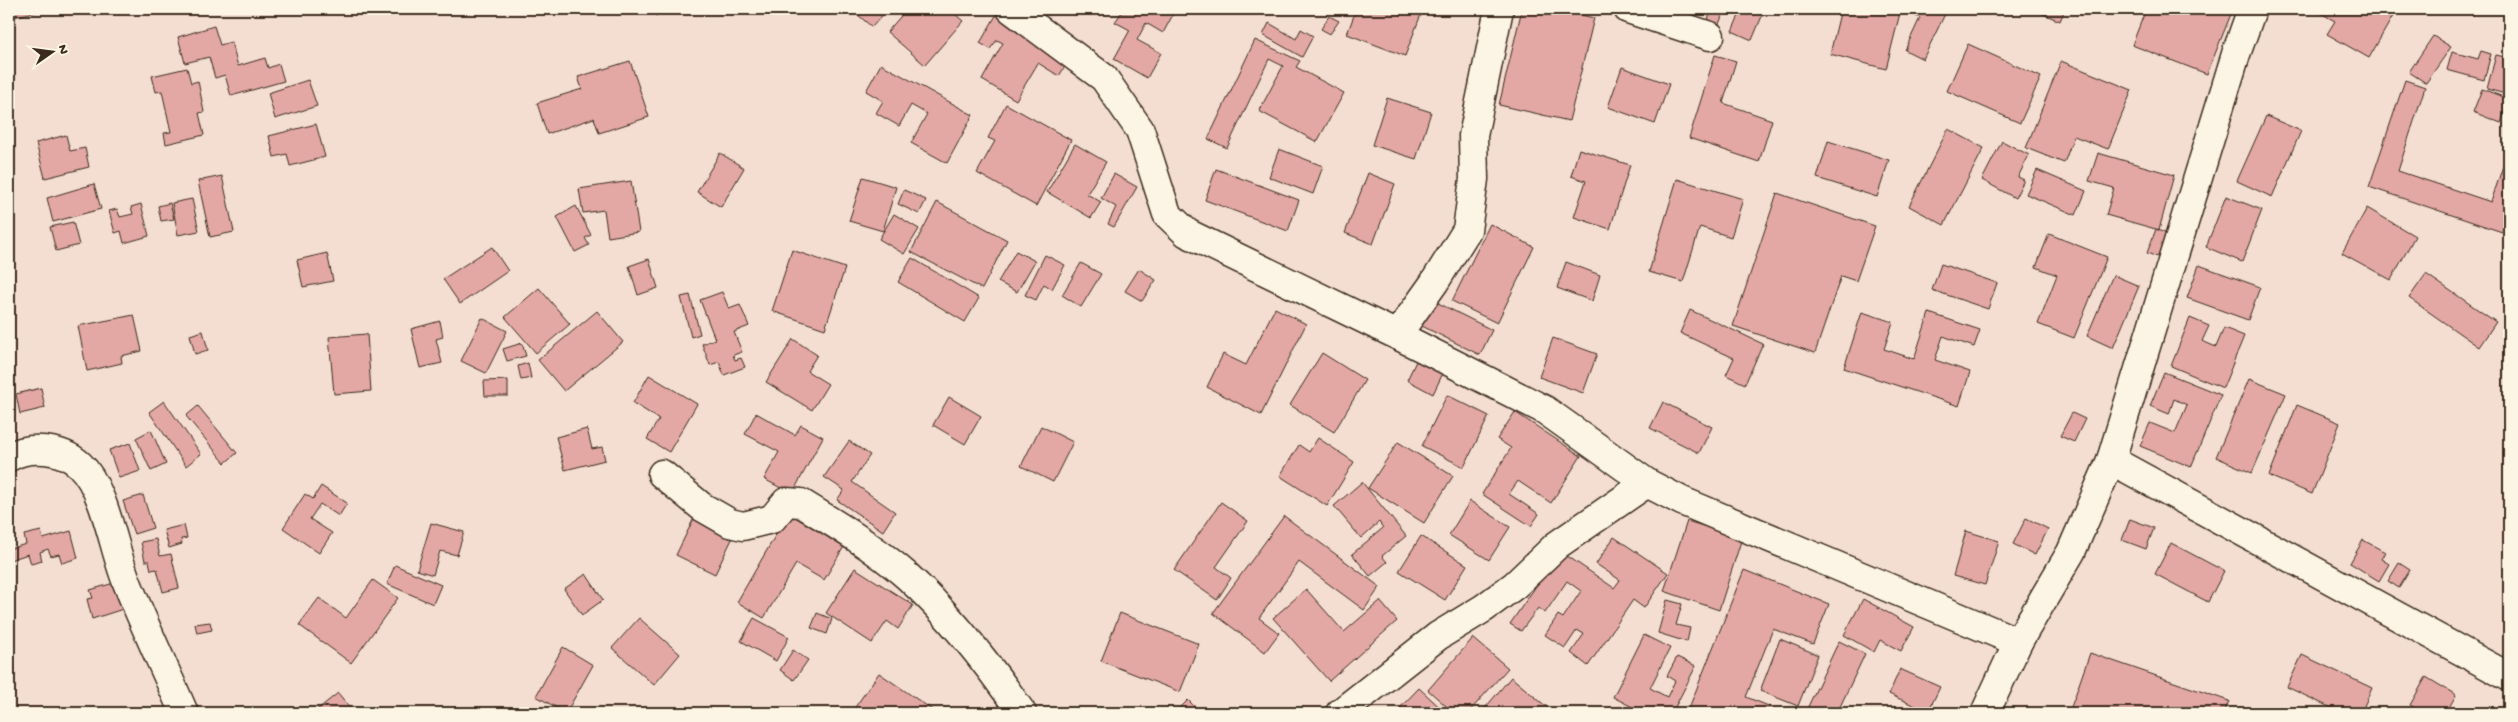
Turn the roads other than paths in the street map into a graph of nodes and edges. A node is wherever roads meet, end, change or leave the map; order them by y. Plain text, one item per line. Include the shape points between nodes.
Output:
1 (1011, 9) edge
2 (1499, 9) edge
3 (1628, 9) edge
4 (2252, 9) edge
5 (1710, 36) dead end
6 (1397, 335) junction
7 (9, 457) edge
8 (2111, 460) junction
9 (662, 474) dead end
10 (1647, 483) junction
11 (2018, 642) junction
12 (2509, 677) edge
13 (1368, 704) edge
14 (184, 713) edge
15 (1022, 713) edge
16 (1340, 713) edge
17 (1985, 713) edge

1 - 6 street via 1104,78 1140,130 1167,214 1176,225
2 - 6 street via 1473,136 1474,179 1467,230
3 - 5 street
4 - 8 street
6 - 10 street via 1544,410
7 - 14 street via 55,450 79,464 93,481 126,579
8 - 11 street via 2071,552
8 - 12 street
9 - 15 street via 702,506 730,523 743,526 772,519 786,502 793,502 801,503 842,529 906,575 942,610
10 - 11 street via 1745,528
10 - 13 street via 1557,545 1515,585 1484,608 1438,636
11 - 17 street
13 - 16 street

